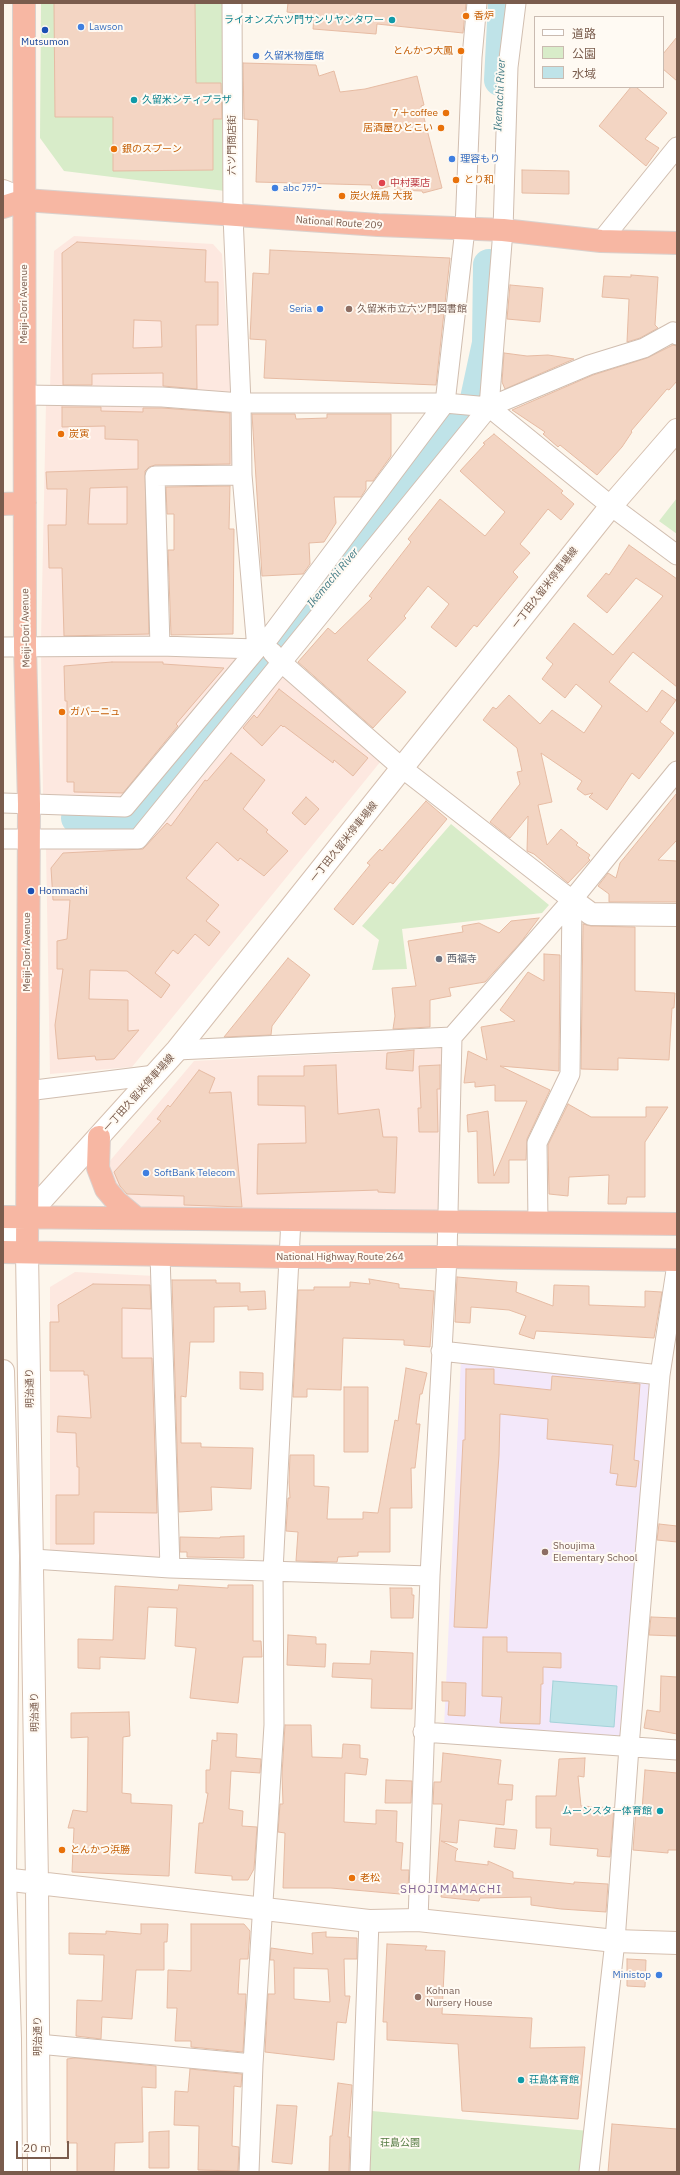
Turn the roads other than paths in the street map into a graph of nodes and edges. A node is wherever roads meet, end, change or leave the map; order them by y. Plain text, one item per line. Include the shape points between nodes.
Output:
1 (24, 3) edge
2 (232, 3) edge
3 (477, 3) edge
4 (516, 3) edge
5 (677, 147) edge
6 (3, 191) edge
7 (25, 200) junction
8 (3, 207) edge
9 (233, 216) junction
10 (465, 228) junction
11 (503, 230) junction
12 (601, 241) junction
13 (677, 243) edge
14 (677, 335) edge
15 (24, 395) junction
16 (241, 403) junction
17 (445, 403) junction
18 (489, 407) junction
19 (677, 430) edge
20 (242, 475) junction
21 (25, 503) junction
22 (3, 504) edge
23 (611, 506) junction
24 (677, 555) edge
25 (160, 646) junction
26 (261, 646) junction
27 (3, 647) edge
28 (25, 647) junction
29 (281, 662) junction
30 (402, 768) junction
31 (677, 770) edge
32 (3, 803) edge
33 (29, 804) junction
34 (3, 839) edge
35 (28, 839) junction
36 (572, 900) junction
37 (677, 916) edge
38 (452, 1037) junction
39 (177, 1050) junction
40 (155, 1075) junction
41 (27, 1091) junction
42 (99, 1137) junction
43 (27, 1216) junction
44 (3, 1217) edge
45 (135, 1217) junction
46 (291, 1219) junction
47 (447, 1221) junction
48 (538, 1222) junction
49 (677, 1224) edge
50 (3, 1248) edge
51 (3, 1252) edge
52 (27, 1252) junction
53 (160, 1255) junction
54 (289, 1257) junction
55 (447, 1257) junction
56 (677, 1260) edge
57 (677, 1264) edge
58 (441, 1351) junction
59 (3, 1372) edge
60 (660, 1375) junction
61 (5, 1556) edge
62 (33, 1559) junction
63 (170, 1568) junction
64 (274, 1571) junction
65 (430, 1576) junction
66 (423, 1732) junction
67 (629, 1747) junction
68 (677, 1750) edge
69 (4, 1879) edge
70 (37, 1883) junction
71 (262, 1908) junction
72 (418, 1920) junction
73 (369, 1921) junction
74 (616, 1941) junction
75 (677, 1943) edge
76 (7, 2039) edge
77 (38, 2044) junction
78 (252, 2064) junction
79 (11, 2172) edge
80 (38, 2172) edge
81 (249, 2172) edge
82 (360, 2172) edge
83 (589, 2172) edge

1 - 7 highway, Meiji-Dori Avenue
2 - 9 street, 六ツ門商店街
3 - 10 street via 472,57
4 - 11 street via 508,67
5 - 12 street
6 - 7 main road
7 - 8 highway, National Route 209
7 - 9 highway, National Route 209
7 - 15 highway, Meiji-Dori Avenue
9 - 10 highway, National Route 209
9 - 16 street, 六ツ門商店街
10 - 11 highway, National Route 209
10 - 17 street
11 - 12 highway, National Route 209
11 - 18 street
12 - 13 highway, National Route 209
14 - 18 street via 673,332 644,348 589,365
15 - 16 street via 162,397
15 - 21 highway, Meiji-Dori Avenue
16 - 17 street
16 - 20 street, 六ツ門商店街
17 - 18 street
17 - 26 street
18 - 23 street
18 - 29 street
19 - 23 main road, 一丁田久留米停車場線
20 - 25 street via 155,476
20 - 26 street, 六ツ門商店街
21 - 22 highway
21 - 28 highway, Meiji-Dori Avenue
23 - 24 street
23 - 30 main road, 一丁田久留米停車場線
25 - 26 street
25 - 28 street
26 - 29 street
26 - 33 street via 125,807
27 - 28 street
28 - 33 highway, Meiji-Dori Avenue
29 - 30 street
29 - 35 street via 138,839
30 - 36 street
30 - 39 main road, 一丁田久留米停車場線
31 - 36 street
32 - 33 street
33 - 35 highway, Meiji-Dori Avenue
34 - 35 street
35 - 41 highway, Meiji-Dori Avenue
36 - 37 main road via 590,914
36 - 38 street
36 - 48 street via 570,1074 537,1143
38 - 39 street
38 - 47 street
39 - 40 main road, 一丁田久留米停車場線
40 - 41 street
40 - 42 main road, 一丁田久留米停車場線
41 - 43 highway, Meiji-Dori Avenue
42 - 43 main road, 一丁田久留米停車場線
42 - 45 highway via 98,1168 106,1189
43 - 44 highway
43 - 45 highway
43 - 50 main road, 一丁田久留米停車場線
43 - 52 highway, Meiji-Dori Avenue
45 - 46 highway
46 - 47 highway
46 - 54 street
47 - 48 highway
47 - 55 street
48 - 49 highway
51 - 52 highway, National Highway Route 264
52 - 53 highway, National Highway Route 264
52 - 62 main road, 明治通り
53 - 54 highway, National Highway Route 264
53 - 63 street
54 - 55 highway, National Highway Route 264
54 - 64 street
55 - 56 highway, National Highway Route 264
55 - 58 street
57 - 60 street
58 - 60 street
58 - 65 street
59 - 61 main road
60 - 67 street
61 - 62 main road
61 - 69 main road
62 - 63 street
62 - 70 main road, 明治通り
63 - 64 street
64 - 65 street
64 - 71 street via 274,1725
65 - 66 street
66 - 67 street
66 - 72 street
67 - 68 street
67 - 74 street
69 - 70 main road
69 - 76 main road
70 - 71 main road
70 - 77 main road, 明治通り
71 - 73 main road
71 - 78 street
72 - 73 main road
72 - 74 main road
73 - 82 street
74 - 75 main road
74 - 83 street
76 - 79 main road
77 - 78 street
77 - 80 main road, 明治通り
78 - 81 street

